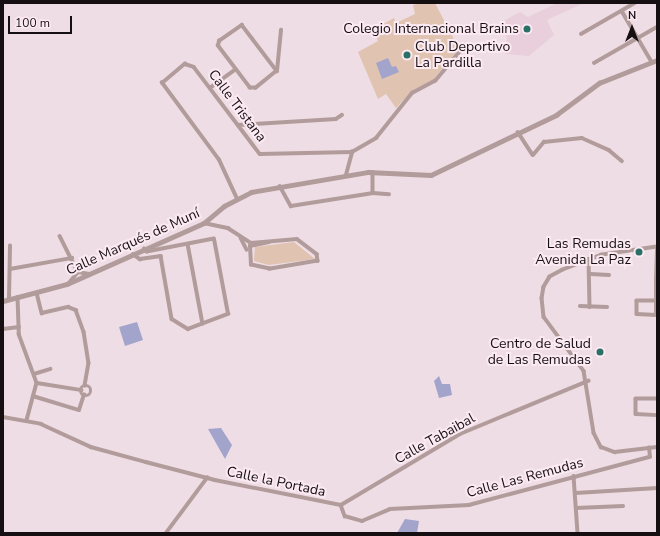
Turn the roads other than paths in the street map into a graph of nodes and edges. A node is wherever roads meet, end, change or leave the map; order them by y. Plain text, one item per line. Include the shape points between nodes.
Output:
1 (635, 3) edge
2 (622, 11) junction
3 (657, 27) edge
4 (281, 30) dead end
5 (581, 34) dead end
6 (638, 38) junction
7 (466, 44) dead end
8 (657, 60) edge
9 (652, 62) junction
10 (594, 63) dead end
11 (235, 70) junction
12 (277, 70) junction
13 (210, 88) junction
14 (342, 115) dead end
15 (238, 125) junction
16 (518, 132) junction
17 (352, 152) junction
18 (622, 161) dead end
19 (373, 172) junction
20 (346, 174) junction
21 (280, 186) junction
22 (373, 193) junction
23 (389, 194) dead end
24 (237, 199) junction
25 (204, 223) junction
26 (234, 232) junction
27 (60, 236) dead end
28 (269, 242) junction
29 (188, 244) junction
30 (10, 246) dead end
31 (657, 247) edge
32 (144, 248) junction
33 (160, 250) junction
34 (132, 254) junction
35 (161, 256) junction
36 (248, 257) junction
37 (72, 258) junction
38 (589, 259) junction
39 (10, 269) junction
40 (78, 272) junction
41 (89, 274) junction
42 (591, 274) junction
43 (609, 274) dead end
44 (657, 279) edge
45 (67, 284) junction
46 (37, 293) junction
47 (18, 298) junction
48 (9, 300) junction
49 (3, 301) edge
50 (656, 301) junction
51 (580, 306) dead end
52 (590, 307) junction
53 (607, 307) dead end
54 (656, 313) edge
55 (203, 324) junction
56 (19, 327) junction
57 (3, 329) edge
58 (50, 369) dead end
59 (34, 374) junction
60 (588, 381) junction
61 (37, 384) junction
62 (85, 386) junction
63 (80, 390) junction
64 (84, 395) junction
65 (33, 396) junction
66 (657, 399) edge
67 (657, 415) edge
68 (3, 417) edge
69 (27, 420) junction
70 (657, 447) edge
71 (649, 448) junction
72 (657, 453) edge
73 (652, 454) junction
74 (574, 476) junction
75 (207, 478) junction
76 (657, 488) edge
77 (576, 493) junction
78 (341, 505) junction
79 (623, 506) dead end
80 (576, 508) junction
81 (166, 533) edge
82 (578, 533) edge

1 - 2 street
2 - 5 street
2 - 6 street
3 - 6 street
4 - 12 street
6 - 9 street
6 - 10 street
7 - 17 street via 435,81 412,93 376,138
8 - 9 street, Calle Marqués de Muní
9 - 16 street, Calle Marqués de Muní via 599,84 556,115
11 - 12 street via 250,88 256,88
11 - 12 street via 218,46 219,41 242,25
11 - 13 street
13 - 15 street, Calle Tristana
13 - 24 street, Calle Tristana via 189,64 170,74 162,83 219,160
14 - 15 street via 336,119
15 - 17 street, Calle Tristana via 260,154
16 - 18 street via 533,155 544,142 582,138 608,150
16 - 19 street, Calle Marqués de Muní via 431,176
17 - 20 street
19 - 20 street, Calle Marqués de Muní
19 - 22 street
20 - 21 street, Calle Marqués de Muní
21 - 22 street via 290,206
21 - 24 street, Calle Marqués de Muní via 251,192
22 - 23 street
24 - 25 street, Calle Marqués de Muní
25 - 26 street via 228,228
25 - 32 street, Calle Marqués de Muní
26 - 28 street via 249,242
26 - 36 street via 244,241
27 - 37 street
28 - 36 street via 250,246
28 - 36 street via 297,239 317,254 318,261 270,269 252,266
29 - 33 street
29 - 55 street
29 - 55 street via 214,239 219,254 229,311
30 - 39 street
31 - 38 street
31 - 44 street
32 - 33 street via 147,252
32 - 34 street, Calle Marqués de Muní
33 - 35 street
34 - 35 street via 140,259
34 - 41 street, Calle Marqués de Muní
35 - 55 street via 172,319 188,329
37 - 39 street
37 - 40 street
38 - 42 street
38 - 60 street via 550,278 544,287 542,298 544,317 584,371
39 - 48 street
40 - 41 street
40 - 45 street
41 - 45 street, Calle Marqués de Muní
42 - 43 street
42 - 52 street
44 - 50 street
45 - 46 street, Calle Marqués de Muní
46 - 47 street, Calle Marqués de Muní
46 - 62 street via 42,313 68,308 76,310 84,332 89,363
47 - 48 street, Calle Marqués de Muní
47 - 56 street
48 - 49 street, Calle Marqués de Muní
50 - 54 street
50 - 54 street via 637,301 637,314
51 - 52 street
52 - 53 street
56 - 57 street
56 - 59 street
58 - 59 street
59 - 61 street
60 - 71 street via 594,433 601,447 615,452
60 - 78 street, Calle Tabaibal via 460,434
61 - 63 street
61 - 65 street
62 - 63 street
62 - 64 street via 91,389
63 - 64 street
64 - 65 street via 79,410
65 - 69 street
66 - 67 street via 636,399 636,414
68 - 69 street, Calle la Portada
69 - 75 street, Calle la Portada via 91,447
70 - 71 street
71 - 73 street
72 - 73 street, Calle Las Remudas
73 - 74 street, Calle Las Remudas
74 - 77 street
74 - 78 street, Calle Las Remudas via 496,500 453,508 390,509 362,522 345,516
75 - 78 street, Calle la Portada
75 - 81 street
76 - 77 street
77 - 80 street
79 - 80 street
80 - 82 street

